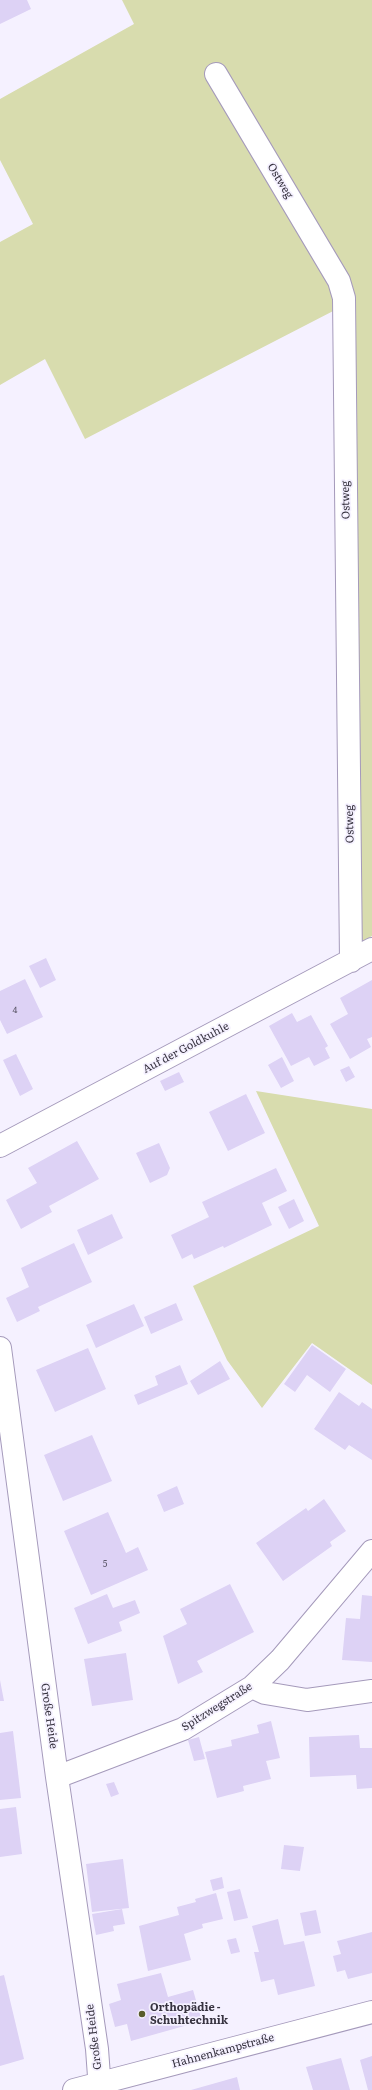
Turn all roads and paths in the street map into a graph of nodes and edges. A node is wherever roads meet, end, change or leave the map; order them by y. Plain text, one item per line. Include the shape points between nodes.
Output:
1 (216, 74) dead end
2 (372, 949) edge
3 (351, 961) junction
4 (0, 1146) edge
5 (0, 1348) edge
6 (372, 1551) edge
7 (252, 1687) junction
8 (372, 1691) edge
9 (57, 1776) junction
10 (372, 2012) edge
11 (100, 2087) edge
12 (74, 2090) edge

1 - 3 street, Ostweg via 339,281 344,298
2 - 3 street, Auf der Goldkuhle
3 - 4 street, Auf der Goldkuhle
5 - 9 street, Große Heide
6 - 7 street, Spitzwegstraße via 280,1660
7 - 8 street via 265,1693 307,1700
7 - 9 street, Spitzwegstraße via 183,1729
9 - 11 street, Große Heide via 97,2050
10 - 11 street, Hahnenkampstraße
11 - 12 street, Hahnenkampstraße

